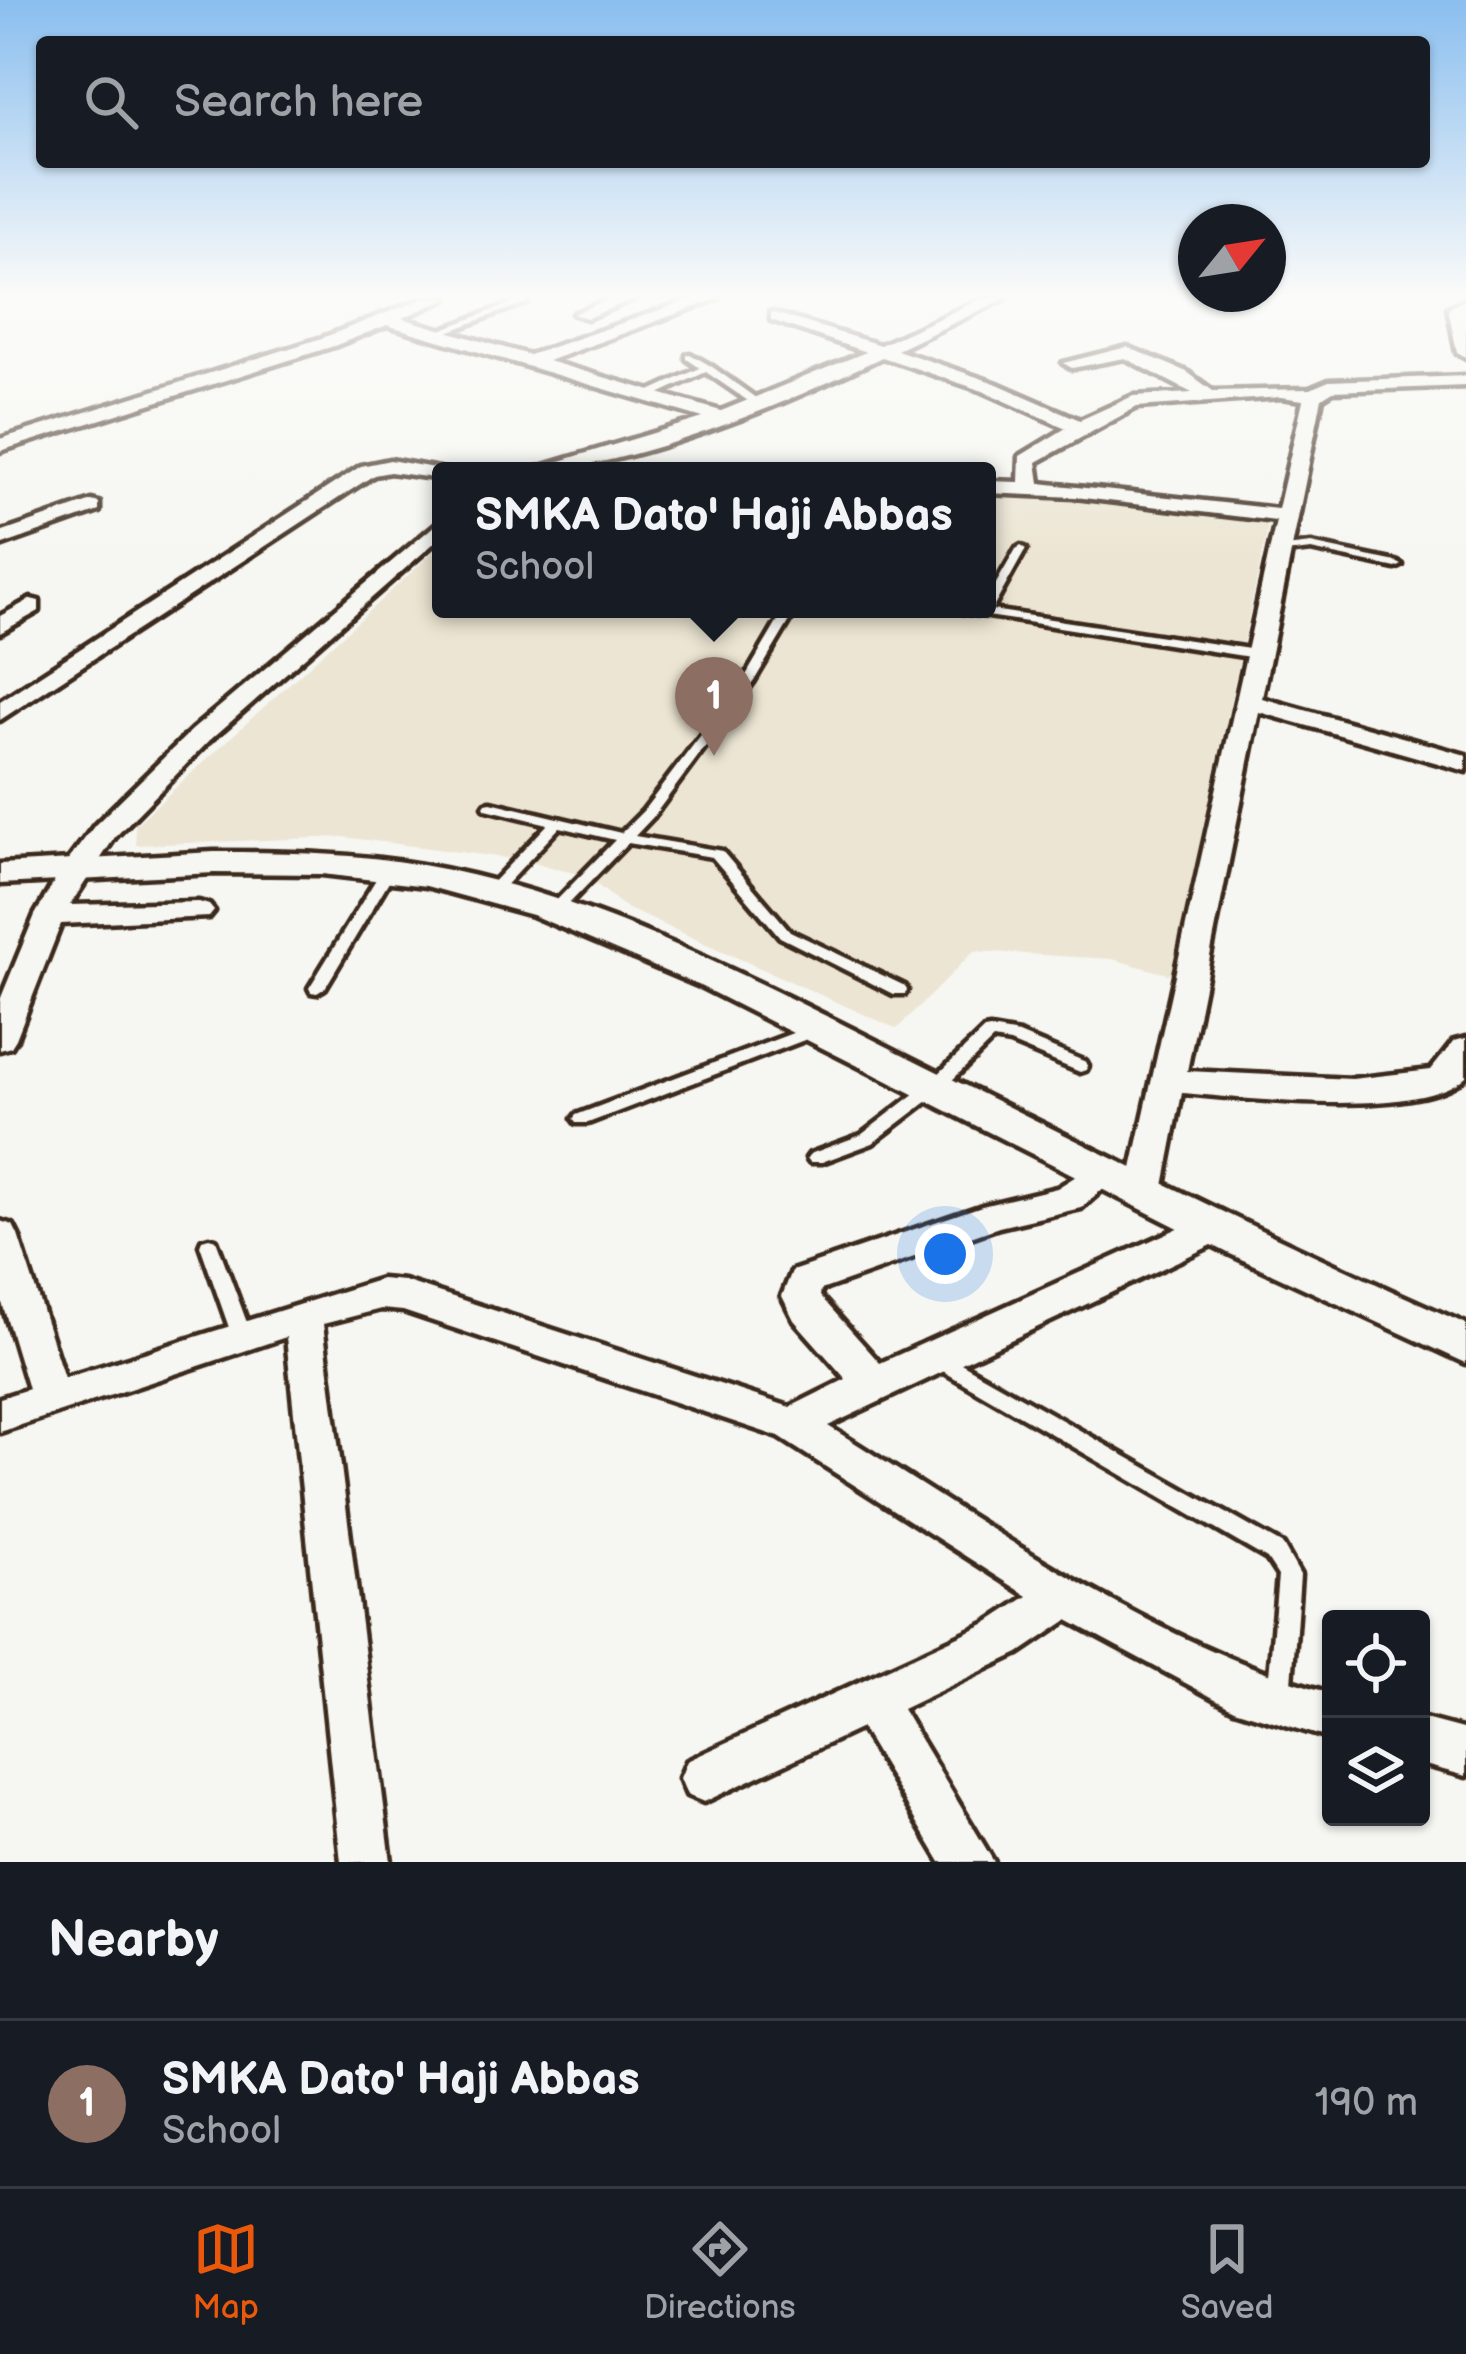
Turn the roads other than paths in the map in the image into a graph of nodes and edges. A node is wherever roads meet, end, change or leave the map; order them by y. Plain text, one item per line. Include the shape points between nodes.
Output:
1 (193, 385) edge
2 (608, 385) edge
3 (671, 385) edge
4 (732, 385) edge
5 (806, 385) edge
6 (983, 385) edge
7 (1192, 385) edge
8 (1367, 385) edge
9 (1313, 395) junction
10 (647, 396) junction
11 (1208, 396) junction
12 (757, 403) junction
13 (717, 416) junction
14 (1080, 427) junction
15 (0, 446) edge
16 (566, 462) edge
17 (432, 472) edge
18 (996, 487) edge
19 (1030, 487) junction
20 (92, 507) dead end
21 (1281, 533) junction
22 (432, 534) edge
23 (0, 540) edge
24 (1021, 549) dead end
25 (1396, 565) dead end
26 (996, 593) edge
27 (31, 606) dead end
28 (996, 612) edge
29 (786, 618) edge
30 (0, 626) edge
31 (1256, 654) junction
32 (1246, 701) junction
33 (0, 712) edge
34 (1466, 763) edge
35 (491, 806) dead end
36 (556, 823) junction
37 (623, 838) junction
38 (75, 870) junction
39 (388, 871) junction
40 (0, 874) edge
41 (493, 890) junction
42 (556, 909) junction
43 (199, 911) dead end
44 (50, 915) junction
45 (317, 988) dead end
46 (899, 990) dead end
47 (817, 1029) junction
48 (0, 1039) edge
49 (1466, 1049) edge
50 (1080, 1066) dead end
51 (1168, 1081) junction
52 (934, 1087) junction
53 (582, 1119) dead end
54 (815, 1158) dead end
55 (1105, 1171) junction
56 (1144, 1191) junction
57 (1218, 1226) junction
58 (0, 1234) edge
59 (209, 1245) dead end
60 (303, 1316) junction
61 (242, 1336) junction
62 (1466, 1344) edge
63 (934, 1356) junction
64 (874, 1384) junction
65 (50, 1397) junction
66 (0, 1414) edge
67 (794, 1425) junction
68 (1066, 1596) junction
69 (871, 1701) junction
70 (1279, 1701) junction
71 (1322, 1713) edge
72 (1430, 1743) edge
73 (1465, 1753) edge
74 (704, 1778) dead end
75 (355, 1860) edge
76 (969, 1862) edge

1 - 15 street
2 - 10 street
3 - 10 lane
4 - 12 lane
5 - 12 street
6 - 14 street
7 - 11 street
8 - 9 street
9 - 11 street
9 - 21 street
10 - 13 street
11 - 14 street via 1133,402
12 - 13 street
13 - 16 street
14 - 19 street via 1030,457
17 - 33 street via 368,470
18 - 19 street
19 - 21 street
20 - 23 street
21 - 25 lane
21 - 31 street
22 - 38 street via 201,735
24 - 26 lane
27 - 30 street
28 - 31 lane
29 - 37 lane via 750,678
31 - 32 street
32 - 34 street
32 - 51 street
35 - 36 lane
36 - 37 lane
36 - 41 lane
37 - 42 lane
37 - 46 lane via 717,854 785,934
38 - 39 street via 315,864
38 - 40 street
38 - 44 street
39 - 41 street
39 - 45 lane
41 - 42 street
42 - 47 street via 637,939
43 - 44 street
44 - 48 street
47 - 52 street
47 - 53 lane
49 - 51 street via 1441,1080 1408,1087
50 - 52 lane via 990,1034
51 - 56 street
52 - 54 lane via 867,1139
52 - 55 street
55 - 56 street
55 - 64 street via 1068,1199 995,1215 805,1281 808,1309
56 - 57 street
57 - 62 street
57 - 63 street
58 - 65 street
59 - 61 lane
60 - 61 street
60 - 67 street via 362,1297 404,1296
60 - 75 street
61 - 65 street
63 - 64 street
63 - 70 lane via 1275,1552 1289,1575
64 - 67 street
65 - 66 street
67 - 68 street
68 - 69 street via 1003,1638
68 - 70 street
69 - 74 street
69 - 76 street
70 - 71 street
72 - 73 street

